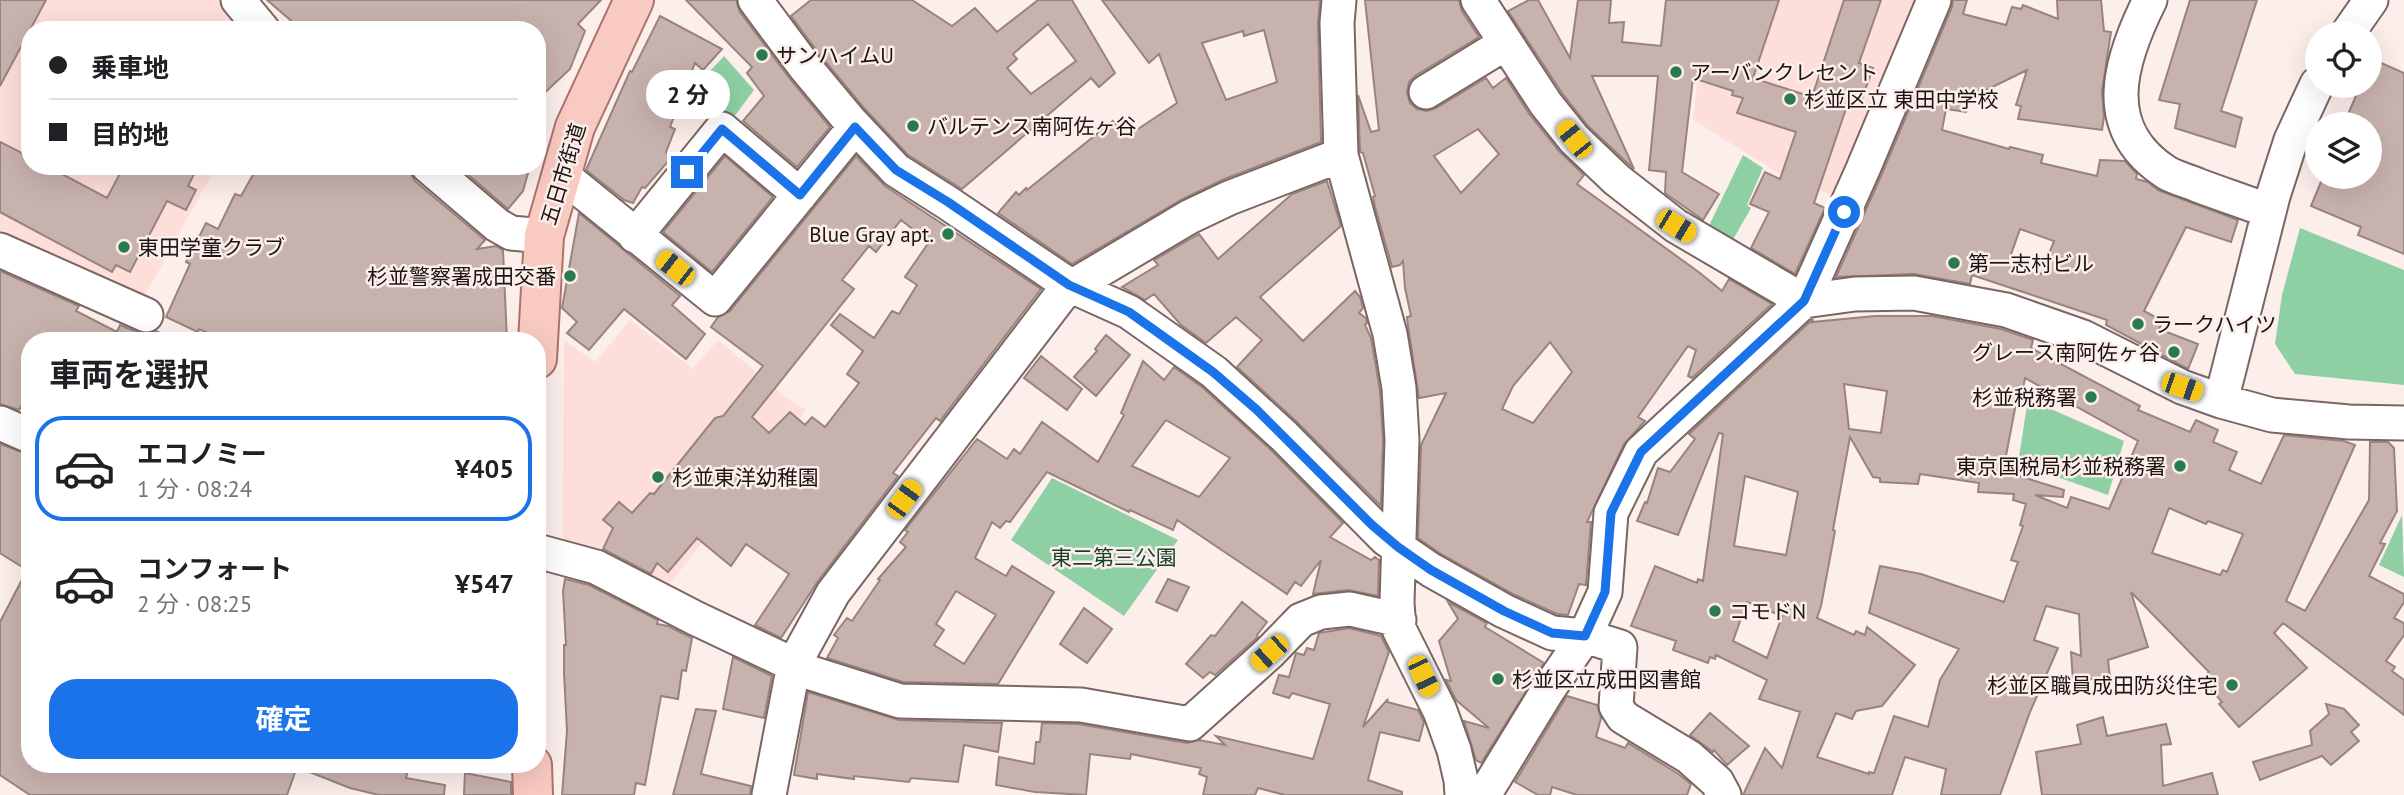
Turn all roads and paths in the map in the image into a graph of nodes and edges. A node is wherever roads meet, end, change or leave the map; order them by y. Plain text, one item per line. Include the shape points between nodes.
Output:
1 (238, 0) edge
2 (755, 0) edge
3 (1339, 0) edge
4 (1478, 0) edge
5 (1934, 0) edge
6 (2150, 0) edge
7 (2371, 0) edge
8 (629, 2) edge
9 (256, 21) edge
10 (2356, 21) edge
11 (1506, 43) junction
12 (1426, 92) dead end
13 (2310, 98) edge
14 (855, 127) junction
15 (1341, 155) junction
16 (439, 175) edge
17 (562, 175) junction
18 (800, 195) junction
19 (2269, 211) junction
20 (544, 236) junction
21 (635, 236) junction
22 (0, 250) edge
23 (1071, 285) junction
24 (1804, 301) junction
25 (146, 315) dead end
26 (539, 332) edge
27 (2221, 401) junction
28 (0, 422) edge
29 (21, 432) edge
30 (2403, 432) edge
31 (1398, 547) junction
32 (546, 553) edge
33 (1399, 620) junction
34 (1585, 636) junction
35 (794, 664) junction
36 (532, 773) edge
37 (533, 795) edge
38 (769, 795) edge
39 (1462, 795) edge
40 (1485, 795) edge
41 (1724, 795) edge

1 - 9 street
2 - 14 street
3 - 15 street
4 - 11 street
5 - 24 street
6 - 19 street via 2122,85 2120,108 2129,134 2138,148 2169,174
7 - 10 street
8 - 17 main road, 五日市街道 via 575,127
11 - 12 street
11 - 24 street via 1574,139 1617,180 1676,226
13 - 19 street via 2291,140
14 - 18 street
14 - 23 street via 896,170
15 - 23 street via 1189,217
15 - 31 street via 1390,334 1399,388
16 - 20 street via 497,225 511,233
17 - 20 main road, 五日市街道
17 - 21 street
18 - 21 street via 715,299
18 - 21 street via 722,129
19 - 27 street
20 - 26 main road, 五日市街道
22 - 25 street
23 - 31 street via 1129,312 1213,372
23 - 35 street via 833,593
24 - 27 street via 1914,293 2006,310 2083,337 2182,387
24 - 34 street via 1641,452 1611,513 1605,592
27 - 30 street via 2272,415
28 - 29 street
31 - 33 street
31 - 34 street via 1504,611 1552,633
32 - 35 street via 596,567
33 - 35 street via 1350,609 1301,620 1190,723 1081,705 900,701
33 - 39 street via 1399,629 1444,724
34 - 40 street
34 - 41 street via 1620,647 1616,706 1623,716 1689,757 1717,782
35 - 38 street
36 - 37 main road

